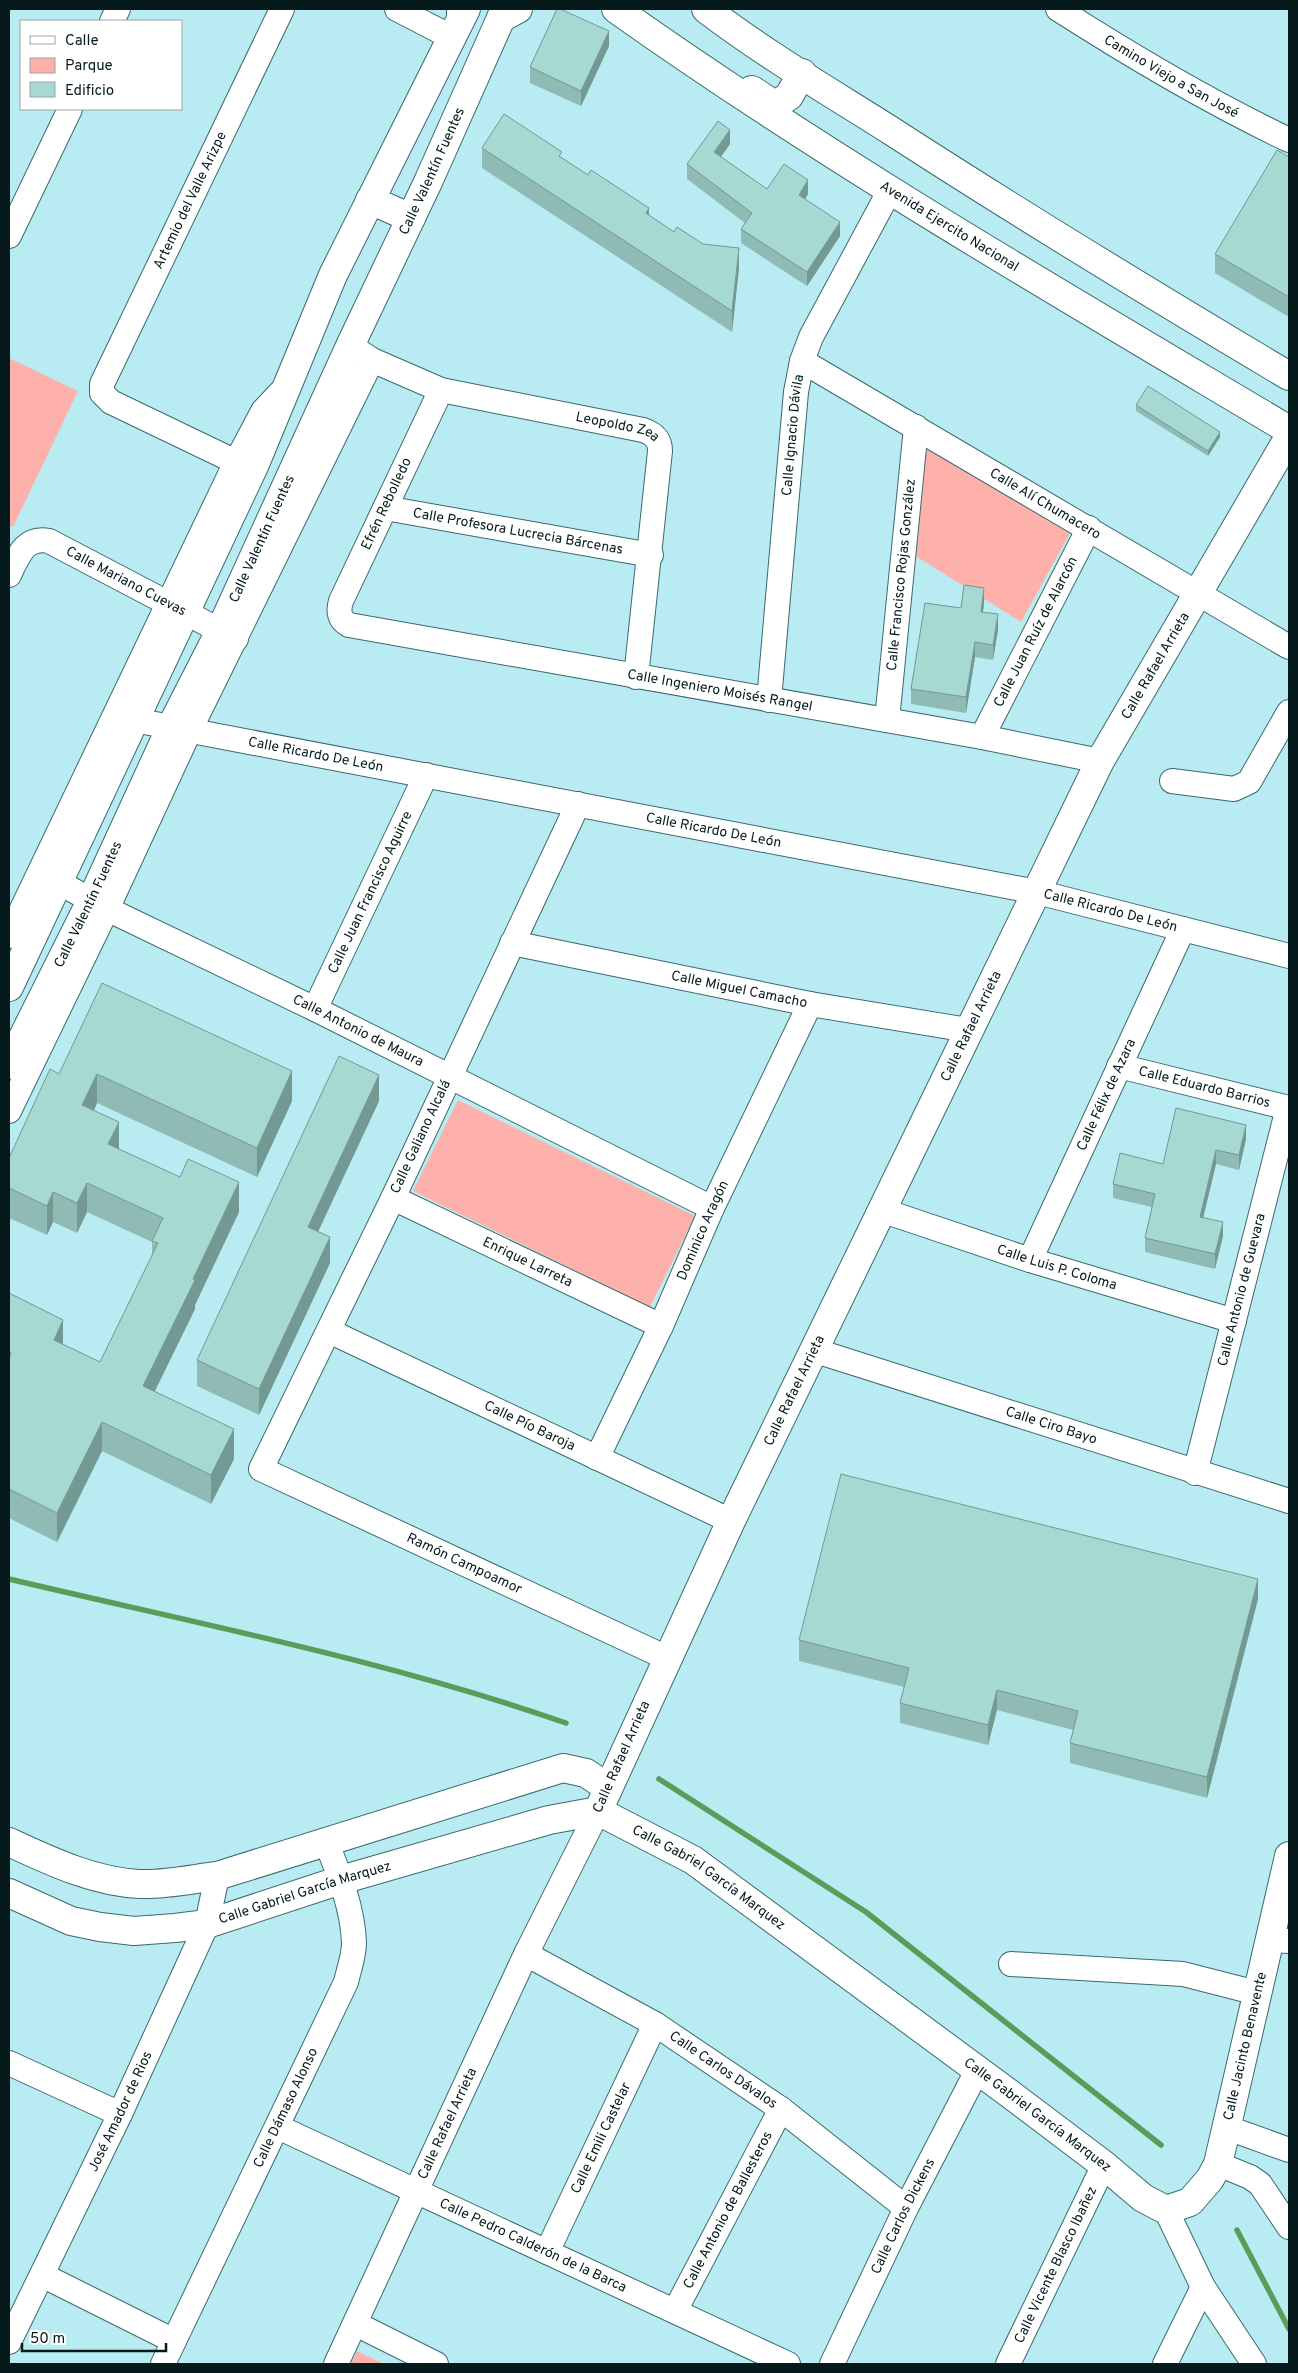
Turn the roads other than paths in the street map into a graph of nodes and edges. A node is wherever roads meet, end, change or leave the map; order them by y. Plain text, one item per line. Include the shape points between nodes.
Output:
1 (282, 9) edge
2 (397, 9) edge
3 (616, 9) edge
4 (706, 9) edge
5 (1058, 9) edge
6 (508, 12) edge
7 (460, 18) edge
8 (679, 54) junction
9 (802, 74) junction
10 (70, 110) edge
11 (1289, 140) edge
12 (890, 190) junction
13 (370, 200) junction
14 (411, 218) junction
15 (9, 236) edge
16 (361, 353) junction
17 (802, 361) junction
18 (1289, 376) edge
19 (289, 384) junction
20 (441, 390) junction
21 (916, 427) junction
22 (1289, 430) edge
23 (1289, 437) edge
24 (236, 462) junction
25 (385, 508) junction
26 (1089, 528) junction
27 (650, 555) junction
28 (9, 575) edge
29 (1198, 593) junction
30 (176, 607) junction
31 (341, 619) joint
32 (228, 635) junction
33 (1289, 647) edge
34 (636, 677) junction
35 (769, 700) junction
36 (1289, 712) edge
37 (134, 720) junction
38 (887, 720) junction
39 (180, 729) junction
40 (982, 737) junction
41 (1100, 761) junction
42 (426, 775) junction
43 (1172, 781) dead end
44 (578, 804) junction
45 (58, 882) junction
46 (1037, 892) junction
47 (99, 905) junction
48 (1183, 929) junction
49 (9, 936) edge
50 (512, 943) junction
51 (1289, 956) edge
52 (9, 987) edge
53 (810, 1004) junction
54 (315, 1009) junction
55 (968, 1030) junction
56 (9, 1065) edge
57 (1119, 1066) junction
58 (449, 1077) junction
59 (1289, 1108) edge
60 (9, 1111) edge
61 (393, 1198) junction
62 (712, 1208) junction
63 (881, 1210) junction
64 (1030, 1260) junction
65 (1234, 1321) junction
66 (661, 1326) junction
67 (329, 1331) junction
68 (813, 1350) junction
69 (597, 1458) junction
70 (261, 1469) joint
71 (1195, 1473) junction
72 (1289, 1501) edge
73 (731, 1521) junction
74 (667, 1658) junction
75 (602, 1799) junction
76 (9, 1842) edge
77 (326, 1842) junction
78 (1289, 1856) edge
79 (217, 1876) junction
80 (341, 1880) junction
81 (9, 1893) edge
82 (207, 1924) junction
83 (1279, 1941) edge
84 (526, 1954) junction
85 (1011, 1964) dead end
86 (1257, 1993) junction
87 (655, 2024) junction
88 (9, 2063) edge
89 (978, 2069) junction
90 (782, 2109) junction
91 (120, 2114) junction
92 (278, 2127) junction
93 (1228, 2128) junction
94 (1289, 2150) edge
95 (1218, 2164) junction
96 (1104, 2165) junction
97 (416, 2191) junction
98 (906, 2208) junction
99 (1166, 2210) junction
100 (1289, 2227) edge
101 (547, 2252) junction
102 (42, 2275) junction
103 (1203, 2287) junction
104 (675, 2311) junction
105 (356, 2324) junction
106 (174, 2341) junction
107 (9, 2342) edge
108 (163, 2364) edge
109 (336, 2364) edge
110 (436, 2364) edge
111 (788, 2364) edge
112 (832, 2364) edge
113 (1008, 2364) edge
114 (1165, 2364) edge
115 (1254, 2364) edge

1 - 24 street, Artemio del Valle Arizpe via 103,378 102,393 111,402
2 - 7 street
3 - 8 main road, Avenida Ejercito Nacional
4 - 9 main road
5 - 11 street, Camino Viejo a San José via 1227,111
6 - 14 main road, Calle Valentín Fuentes
7 - 13 main road
8 - 9 main road via 713,66 774,103 789,96
8 - 12 main road, Avenida Ejercito Nacional
9 - 18 main road via 1146,292
10 - 15 street
12 - 17 street, Calle Ignacio Dávila via 811,337
12 - 22 main road, Avenida Ejercito Nacional
13 - 14 main road
13 - 19 main road via 333,275
14 - 16 main road, Calle Valentín Fuentes
16 - 20 street, Leopoldo Zea
16 - 32 main road, Calle Valentín Fuentes
17 - 21 street, Calle Alí Chumacero
17 - 35 street, Calle Ignacio Dávila via 796,392
19 - 24 street via 263,411
19 - 30 main road via 255,464
20 - 25 street, Efrén Rebolledo
20 - 27 street, Leopoldo Zea via 651,433 658,440 660,451
21 - 26 street, Calle Alí Chumacero
21 - 38 street, Calle Francisco Rojas González
23 - 29 main road, Calle Rafael Arrieta
24 - 30 street
25 - 27 street, Calle Profesora Lucrecia Bárcenas
25 - 31 street, Efrén Rebolledo via 341,601
26 - 29 street, Calle Alí Chumacero
26 - 40 street, Calle Juan Ruíz de Alarcón
27 - 34 street, Leopoldo Zea
28 - 30 street, Calle Mariano Cuevas via 19,553 30,542 50,541
29 - 33 street, Calle Alí Chumacero
29 - 41 main road, Calle Rafael Arrieta
30 - 32 street, Calle Mariano Cuevas
30 - 37 main road
30 - 49 street
31 - 34 street, Calle Ingeniero Moisés Rangel via 352,626
32 - 39 main road, Calle Valentín Fuentes
34 - 35 street, Calle Ingeniero Moisés Rangel
35 - 38 street, Calle Ingeniero Moisés Rangel
36 - 43 street via 1249,782 1234,789
37 - 39 street, Calle Ricardo De León
37 - 45 main road
38 - 40 street, Calle Ingeniero Moisés Rangel
39 - 42 street, Calle Ricardo De León
39 - 47 main road, Calle Valentín Fuentes
40 - 41 street, Calle Ingeniero Moisés Rangel
41 - 46 main road, Calle Rafael Arrieta
42 - 44 street, Calle Ricardo De León
42 - 54 street, Calle Juan Francisco Aguirre
44 - 46 street, Calle Ricardo De León
44 - 50 street, Calle Galiano Alcalá
45 - 47 street, Calle Antonio de Maura
45 - 52 main road
46 - 48 street, Calle Ricardo De León
46 - 55 main road, Calle Rafael Arrieta
47 - 54 street, Calle Antonio de Maura
47 - 56 main road, Calle Valentín Fuentes
47 - 60 street
48 - 51 street, Calle Ricardo De León
48 - 57 street, Calle Félix de Azara
50 - 53 street, Calle Miguel Camacho
50 - 58 street, Calle Galiano Alcalá
53 - 55 street, Calle Miguel Camacho
53 - 62 street, Dominico Aragón
54 - 58 street, Calle Antonio de Maura
55 - 63 main road, Calle Rafael Arrieta
57 - 59 street, Calle Eduardo Barrios
57 - 64 street, Calle Félix de Azara
58 - 61 street, Calle Galiano Alcalá
58 - 62 street, Calle Antonio de Maura
59 - 65 street, Calle Antonio de Guevara
61 - 66 street, Enrique Larreta
61 - 67 street, Calle Galiano Alcalá
62 - 66 street, Dominico Aragón
63 - 64 street, Calle Luis P. Coloma
63 - 68 main road, Calle Rafael Arrieta
64 - 65 street, Calle Luis P. Coloma
65 - 71 street, Calle Antonio de Guevara
66 - 69 street, Dominico Aragón
67 - 69 street, Calle Pío Baroja
67 - 70 street, Calle Galiano Alcalá
68 - 71 street, Calle Ciro Bayo
68 - 73 main road, Calle Rafael Arrieta
69 - 73 street, Calle Pío Baroja
70 - 74 street, Ramón Campoamor
71 - 72 street, Calle Ciro Bayo
73 - 74 main road, Calle Rafael Arrieta
74 - 75 main road, Calle Rafael Arrieta
75 - 77 main road, Calle Gabriel García Marquez via 586,1773 563,1768
75 - 80 main road, Calle Gabriel García Marquez via 549,1820
75 - 84 street, Calle Rafael Arrieta
75 - 89 main road, Calle Gabriel García Marquez via 693,1860
76 - 79 main road, Calle Gabriel García Marquez via 50,1861 111,1881 140,1884
77 - 79 main road, Calle Gabriel García Marquez
77 - 80 street, Calle Dámaso Alonso
78 - 83 main road, Calle Jacinto Benavente
79 - 82 street, José Amador de Rios
80 - 82 main road, Calle Gabriel García Marquez
80 - 92 street, Calle Dámaso Alonso via 353,1932 346,1982
81 - 82 main road, Calle Gabriel García Marquez via 71,1921 100,1927 134,1931
82 - 91 street, José Amador de Rios
83 - 86 main road, Calle Jacinto Benavente
84 - 87 street, Calle Carlos Dávalos
84 - 97 street, Calle Rafael Arrieta
85 - 86 street via 1183,1974
86 - 93 main road, Calle Jacinto Benavente
87 - 90 street, Calle Carlos Dávalos
87 - 101 street, Calle Emili Castelar
88 - 91 street
89 - 96 main road, Calle Gabriel García Marquez
89 - 98 street, Calle Carlos Dickens
90 - 98 street, Calle Carlos Dávalos
90 - 104 street, Calle Antonio de Ballesteros
91 - 102 street, José Amador de Rios
92 - 97 street, Calle Pedro Calderón de la Barca
92 - 106 street, Calle Dámaso Alonso
93 - 94 street
93 - 95 main road, Calle Jacinto Benavente
95 - 99 main road, Calle Jacinto Benavente via 1210,2180 1190,2202
95 - 100 street via 1260,2184
96 - 99 main road, Calle Gabriel García Marquez via 1143,2198
96 - 113 street, Calle Vicente Blasco Ibañez
97 - 101 street, Calle Pedro Calderón de la Barca
97 - 105 street, Calle Rafael Arrieta
98 - 112 street, Calle Carlos Dickens
99 - 103 street
101 - 104 street, Calle Pedro Calderón de la Barca
102 - 106 street
102 - 107 street, José Amador de Rios
103 - 114 street
103 - 115 street
104 - 111 street, Calle Pedro Calderón de la Barca
105 - 109 street, Calle Rafael Arrieta
105 - 110 street
106 - 108 street, Calle Dámaso Alonso

